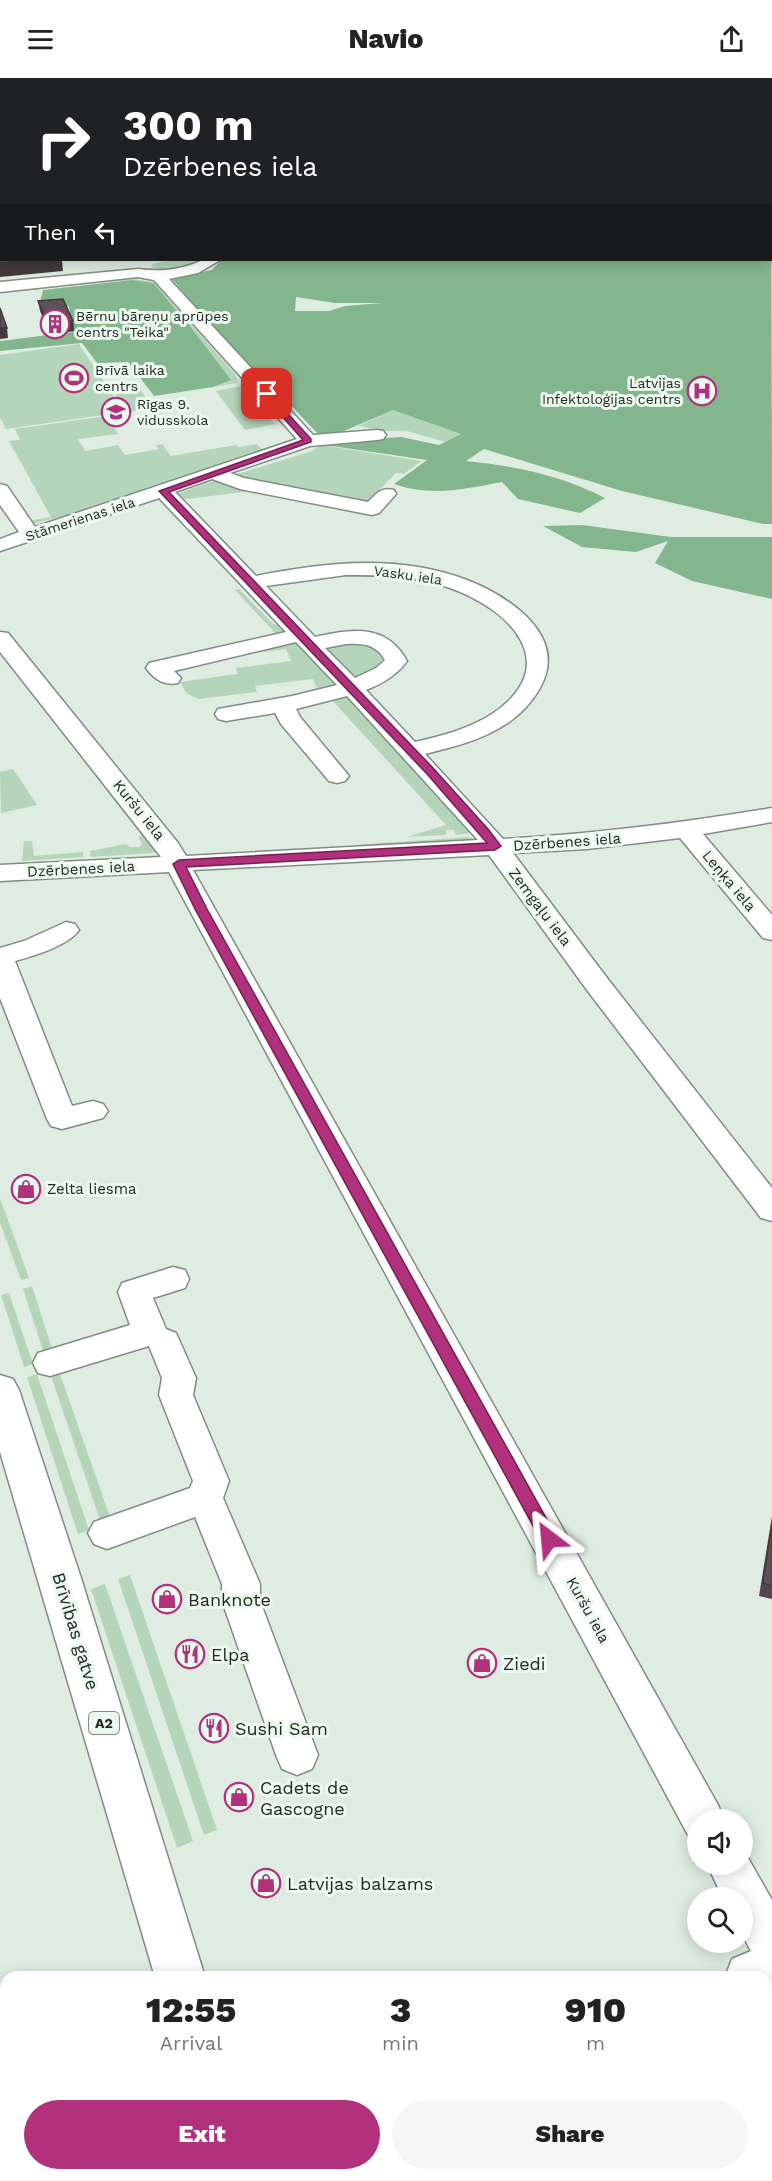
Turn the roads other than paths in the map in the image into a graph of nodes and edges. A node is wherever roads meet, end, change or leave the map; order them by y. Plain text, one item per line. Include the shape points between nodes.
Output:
1 (211, 261) edge
2 (159, 276) junction
3 (0, 287) edge
4 (377, 435) dead end
5 (308, 441) junction
6 (214, 474) junction
7 (1, 489) edge
8 (163, 491) junction
9 (387, 494) dead end
10 (33, 534) junction
11 (0, 545) edge
12 (252, 583) junction
13 (0, 638) edge
14 (304, 640) junction
15 (170, 678) dead end
16 (352, 688) junction
17 (283, 705) junction
18 (226, 714) dead end
19 (410, 750) junction
20 (337, 776) dead end
21 (772, 815) edge
22 (686, 830) junction
23 (495, 846) junction
24 (179, 864) junction
25 (0, 873) edge
26 (66, 930) dead end
27 (772, 932) edge
28 (4, 987) edge
29 (93, 1110) dead end
30 (772, 1210) edge
31 (173, 1279) dead end
32 (164, 1342) dead end
33 (50, 1363) dead end
34 (0, 1390) edge
35 (205, 1498) junction
36 (107, 1533) dead end
37 (297, 1755) dead end
38 (697, 1809) edge
39 (734, 1875) edge
40 (772, 1944) edge
41 (178, 1971) edge

1 - 2 street via 193,270
2 - 3 street via 138,273
2 - 5 street
4 - 5 street, Stāmerienas iela
5 - 6 street, Stāmerienas iela
6 - 8 street, Stāmerienas iela
6 - 9 street via 240,483 372,509
7 - 10 street via 24,527
8 - 10 street, Stāmerienas iela
8 - 12 street, Zemgaļu iela
10 - 11 street, Stāmerienas iela
12 - 14 street, Zemgaļu iela
12 - 19 street, Vasku iela via 341,569 404,572 441,578 473,590 519,620 538,650 539,669 533,684 514,708 464,736
13 - 24 street, Kuršu iela
14 - 15 street via 157,668
14 - 16 street, Zemgaļu iela
14 - 16 street via 359,637 384,644 393,651 396,661 389,671
16 - 17 street
16 - 19 street, Zemgaļu iela
17 - 18 street
17 - 20 street via 289,719
19 - 23 street, Zemgaļu iela
21 - 22 street, Dzērbenes iela
22 - 23 street, Dzērbenes iela via 587,842
22 - 27 street, Leņķa iela
23 - 24 street, Dzērbenes iela
23 - 30 street, Zemgaļu iela
24 - 25 street, Dzērbenes iela
24 - 38 street, Kuršu iela
26 - 28 street via 0,957
28 - 29 street via 62,1119
31 - 33 street via 134,1292 150,1332
32 - 35 street via 179,1378 176,1395 211,1480
34 - 41 main road, Brīvības gatve / A2
35 - 36 street
35 - 37 street via 241,1584 241,1601
39 - 40 street

